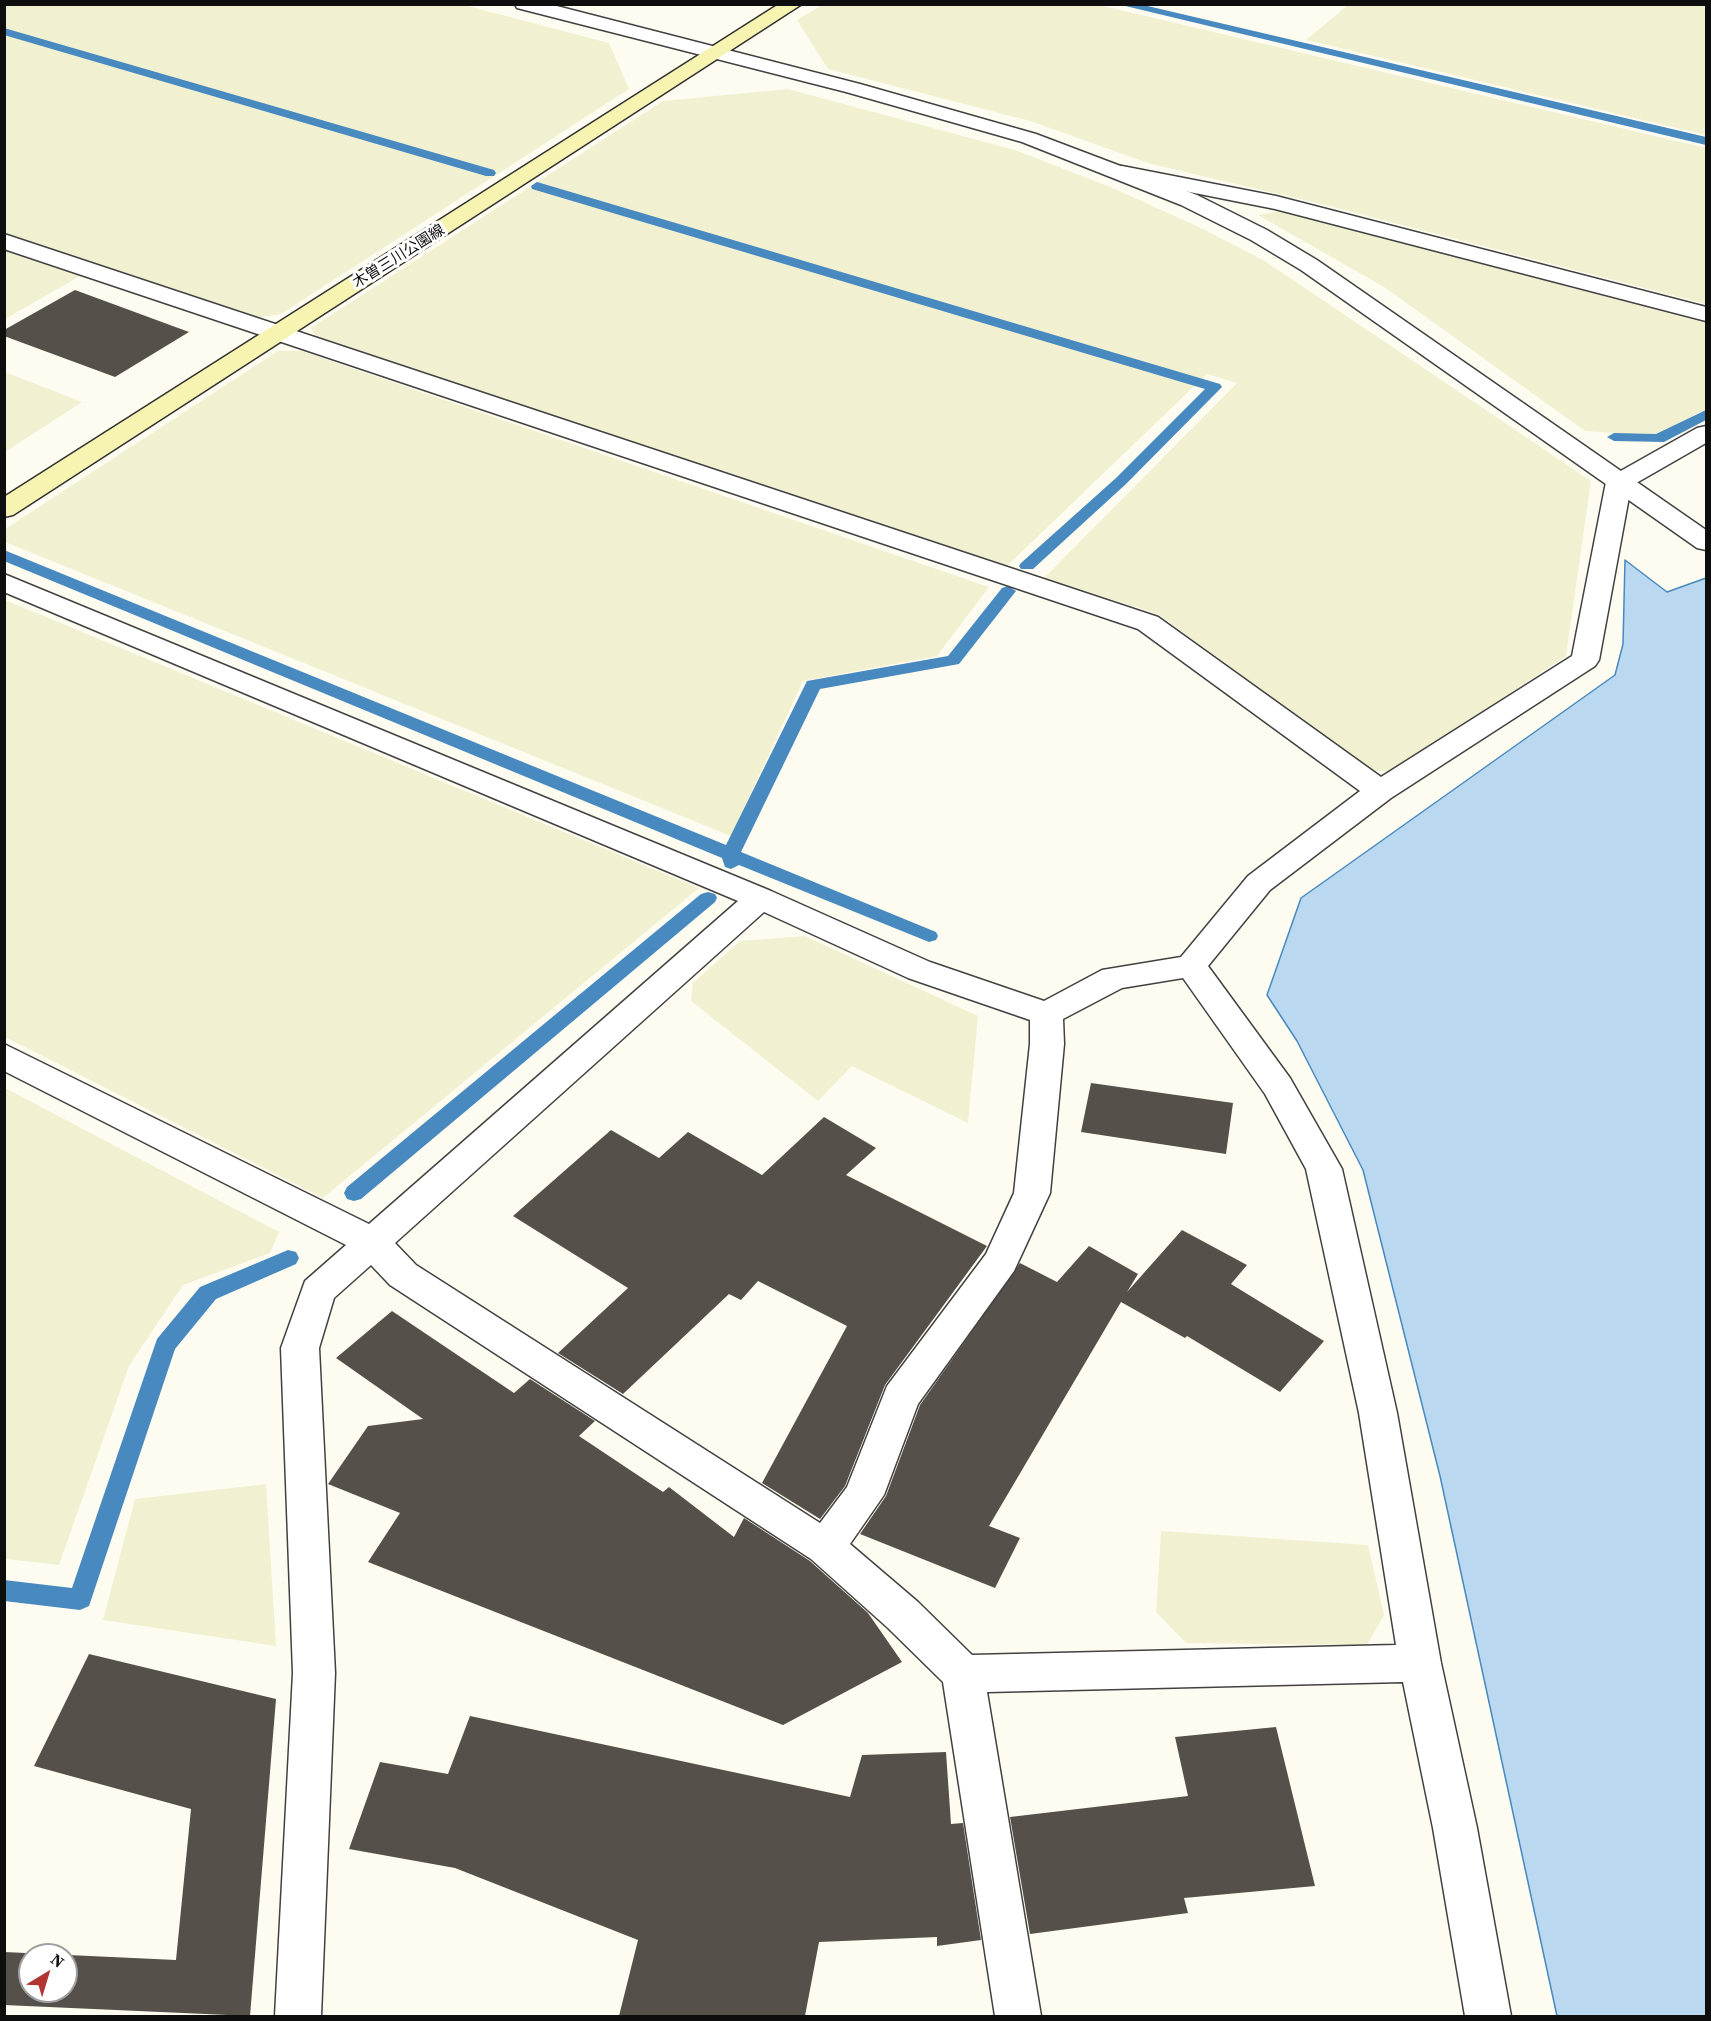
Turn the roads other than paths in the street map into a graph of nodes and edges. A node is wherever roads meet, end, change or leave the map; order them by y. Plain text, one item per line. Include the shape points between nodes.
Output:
1 (524, 4) edge
2 (793, 4) edge
3 (716, 55) junction
4 (1122, 172) junction
5 (4, 241) edge
6 (1707, 314) edge
7 (278, 333) junction
8 (1707, 433) edge
9 (1619, 482) junction
10 (4, 509) edge
11 (1707, 542) edge
12 (4, 582) edge
13 (1380, 791) junction
14 (760, 898) junction
15 (1191, 966) junction
16 (1046, 1014) junction
17 (4, 1056) edge
18 (372, 1242) junction
19 (825, 1547) junction
20 (1420, 1663) junction
21 (963, 1674) junction
22 (298, 2016) edge
23 (1018, 2016) edge
24 (1488, 2016) edge

1 - 3 street
2 - 3 main road, 木曽三川公園線
3 - 4 street via 853,88 1029,138
3 - 7 main road, 木曽三川公園線
4 - 6 street via 1276,204
4 - 9 street via 1189,200 1309,265
5 - 7 street
7 - 10 main road, 木曽三川公園線
7 - 13 street via 1148,623
8 - 9 street
9 - 11 street
9 - 13 street via 1585,660
12 - 14 street
13 - 15 street via 1259,883
14 - 16 street via 919,970
14 - 18 street
15 - 16 street via 1114,978
15 - 20 street via 1278,1087 1324,1169 1378,1413
16 - 19 street via 1047,1044 1032,1193 1001,1261 901,1397 864,1495
17 - 18 street
18 - 19 street via 402,1275
18 - 22 street via 318,1291 300,1348 314,1673
19 - 21 street
20 - 21 street
20 - 24 street via 1455,1828
21 - 23 street

